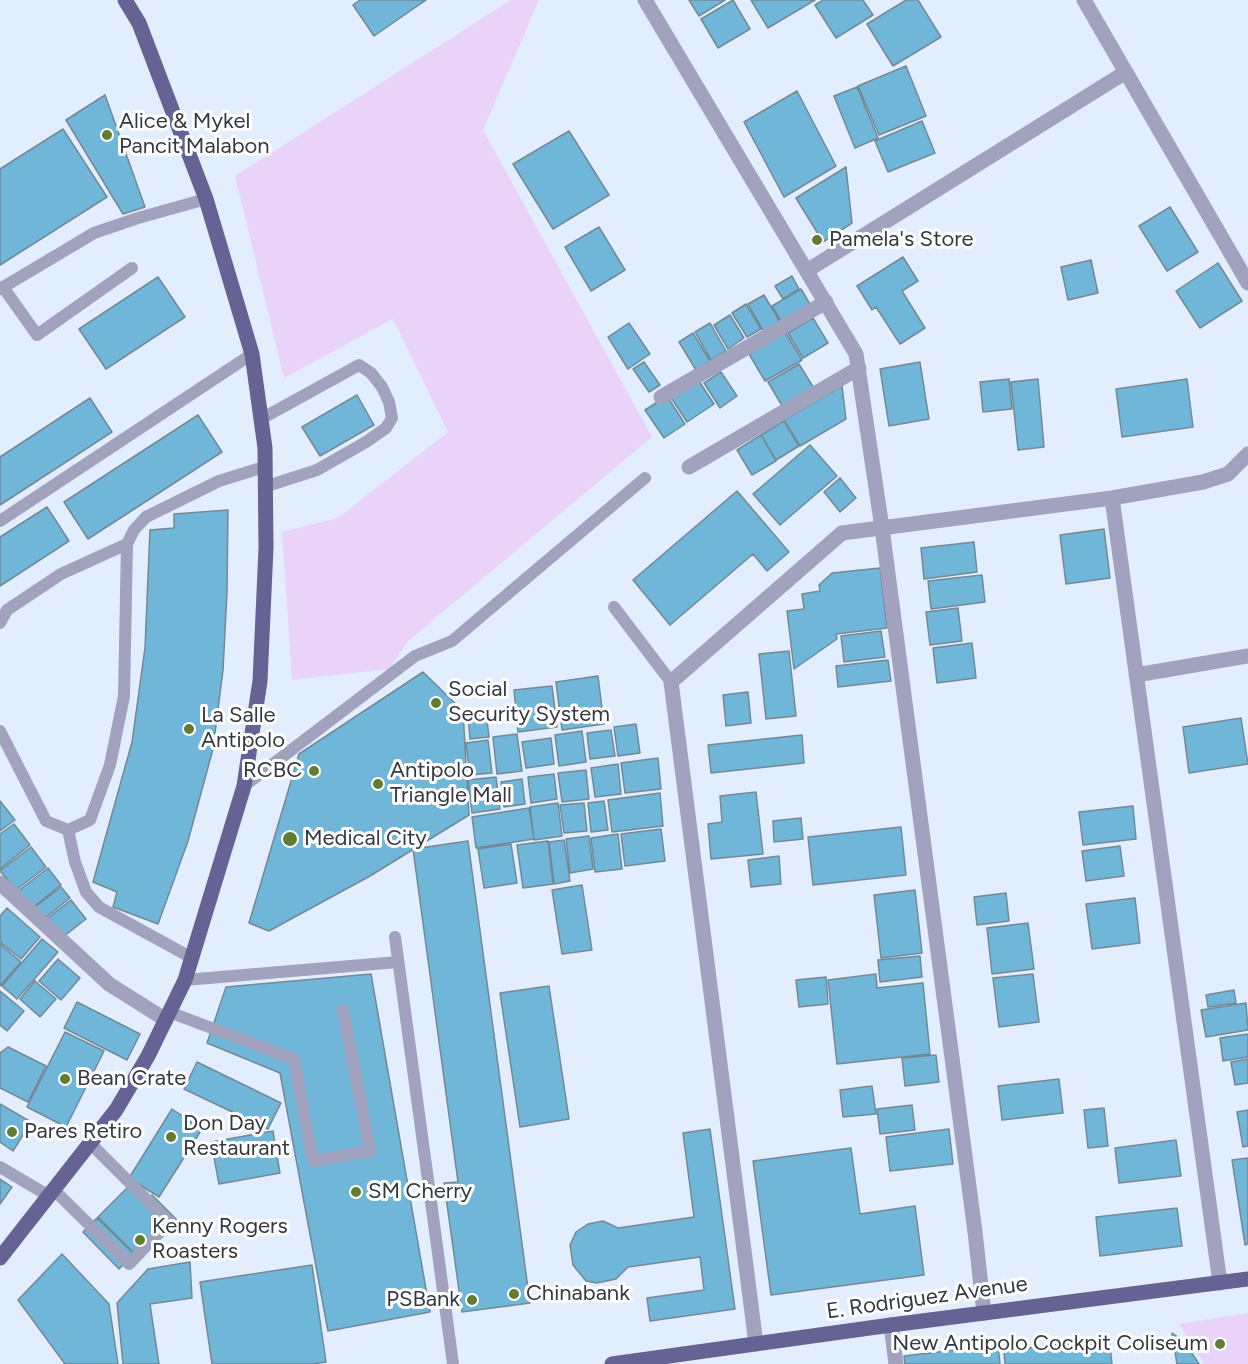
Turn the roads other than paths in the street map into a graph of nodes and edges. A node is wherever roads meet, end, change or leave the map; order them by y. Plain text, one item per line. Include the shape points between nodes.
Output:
1 (125, 0) edge
2 (645, 0) edge
3 (1084, 0) edge
4 (1126, 72) junction
5 (206, 199) junction
6 (132, 268) dead end
7 (808, 270) junction
8 (1248, 283) edge
9 (2, 288) edge
10 (826, 302) junction
11 (252, 354) junction
12 (859, 368) junction
13 (661, 397) dead end
14 (261, 419) junction
15 (1248, 454) edge
16 (264, 467) junction
17 (689, 467) dead end
18 (645, 478) dead end
19 (264, 487) junction
20 (1112, 498) junction
21 (0, 521) edge
22 (882, 528) junction
23 (127, 544) junction
24 (614, 607) dead end
25 (0, 623) edge
26 (1248, 656) edge
27 (1136, 675) junction
28 (671, 681) junction
29 (0, 731) edge
30 (244, 786) junction
31 (68, 830) junction
32 (0, 883) edge
33 (395, 937) dead end
34 (192, 958) junction
35 (398, 962) junction
36 (184, 980) junction
37 (343, 1010) dead end
38 (168, 1016) junction
39 (91, 1144) junction
40 (0, 1167) edge
41 (51, 1193) junction
42 (0, 1258) edge
43 (1248, 1281) edge
44 (1220, 1282) junction
45 (984, 1313) junction
46 (891, 1325) junction
47 (756, 1344) junction
48 (453, 1364) edge
49 (612, 1364) edge
50 (896, 1364) edge

1 - 5 main road via 138,23
2 - 7 street
3 - 4 street
4 - 7 street
4 - 8 street
5 - 9 lane via 94,233
5 - 11 main road
6 - 9 lane via 38,335
7 - 10 street
10 - 12 street via 856,354
10 - 13 street
11 - 14 main road
11 - 21 lane
12 - 17 street
12 - 22 street
14 - 16 main road
14 - 19 lane via 359,365 382,387 392,418 386,428 366,442 317,470
15 - 20 street via 1228,474
16 - 19 main road
16 - 23 lane via 219,481 146,518
18 - 30 lane via 452,641 415,656
19 - 30 main road via 266,549 260,681
20 - 22 street
20 - 27 street
22 - 28 street via 842,533
22 - 45 street
23 - 25 lane via 60,574 7,610
23 - 31 lane via 124,696 110,765 90,820
24 - 28 lane
26 - 27 street
27 - 44 street
28 - 47 street
29 - 31 lane via 46,821
30 - 34 main road
31 - 34 lane via 86,892 99,907
32 - 38 street via 109,984
33 - 35 lane
34 - 36 main road
35 - 36 lane
35 - 48 lane
36 - 38 main road
37 - 38 lane via 370,1151 313,1161 294,1059
38 - 39 main road via 116,1110
39 - 41 main road
39 - 41 lane via 169,1222 129,1264
40 - 41 lane
41 - 42 main road
43 - 44 main road, E. Rodriguez Avenue
44 - 45 main road, E. Rodriguez Avenue
45 - 46 main road, E. Rodriguez Avenue
46 - 47 main road, E. Rodriguez Avenue
46 - 50 street
47 - 49 main road, E. Rodriguez Avenue

